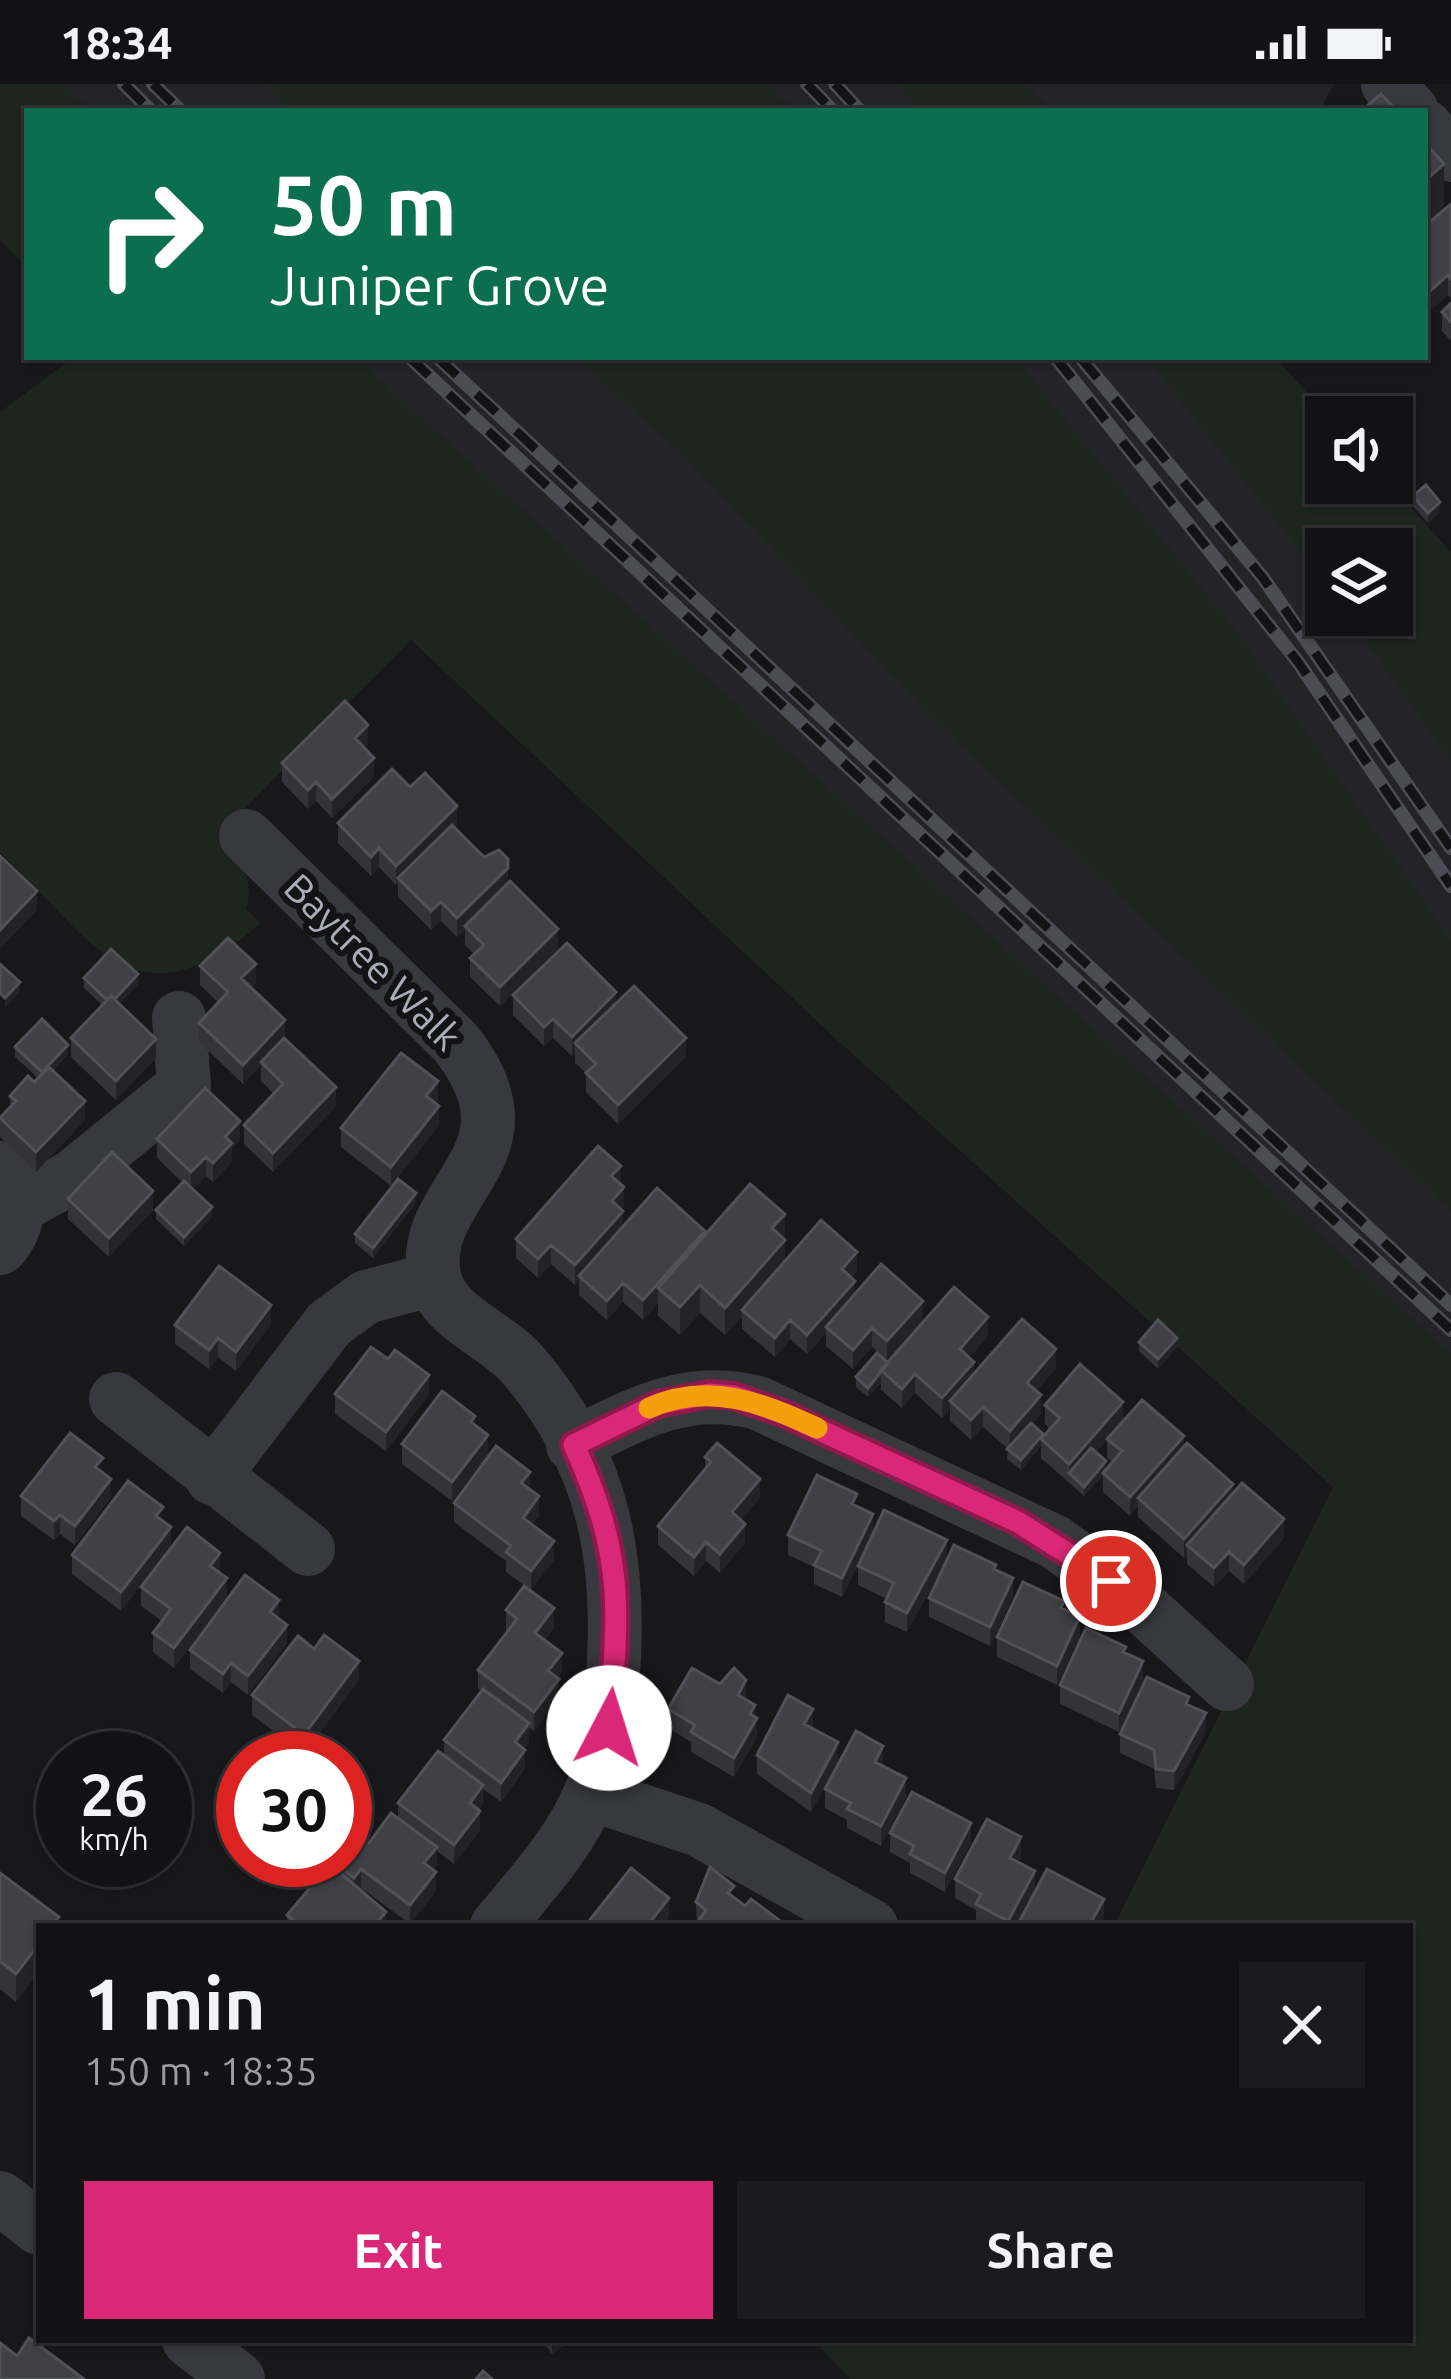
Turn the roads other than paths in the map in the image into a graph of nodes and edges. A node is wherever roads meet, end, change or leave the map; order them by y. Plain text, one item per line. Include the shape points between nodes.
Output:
1 (1388, 84) edge
2 (1409, 108) edge
3 (1428, 129) edge
4 (1451, 155) edge
5 (246, 836) dead end
6 (179, 1018) dead end
7 (6, 1208) edge
8 (434, 1279) junction
9 (116, 1399) dead end
10 (574, 1445) junction
11 (212, 1478) junction
12 (308, 1550) dead end
13 (1227, 1684) dead end
14 (591, 1794) junction
15 (499, 1923) edge
16 (866, 1923) edge
17 (193, 2343) edge
18 (238, 2379) edge

1 - 2 street
3 - 4 street
5 - 8 street, Baytree Walk via 478,1074 486,1136 434,1246
6 - 7 street via 184,1086 72,1177
8 - 10 street via 447,1303 522,1365
8 - 11 street via 366,1297 328,1324
9 - 11 street
10 - 13 street via 685,1396 758,1403 1054,1542 1136,1601
10 - 14 street via 606,1521 616,1580 609,1728
11 - 12 street
14 - 15 street
14 - 16 street via 699,1830
17 - 18 street

